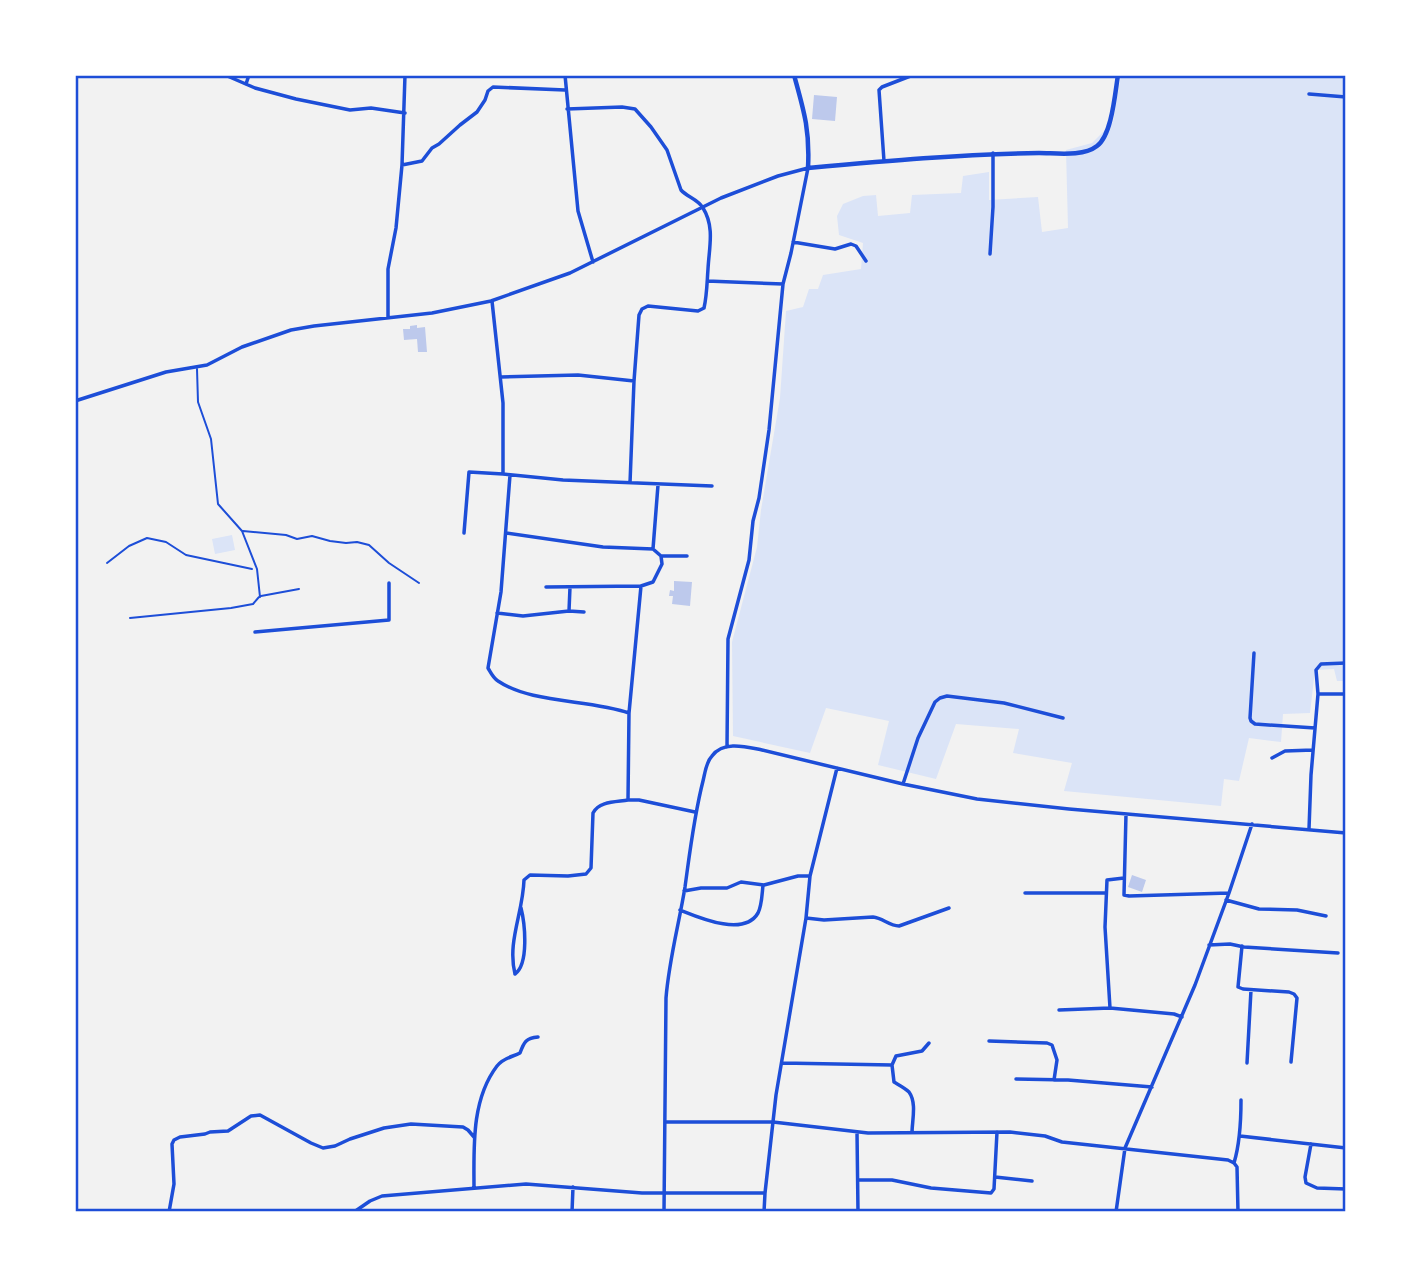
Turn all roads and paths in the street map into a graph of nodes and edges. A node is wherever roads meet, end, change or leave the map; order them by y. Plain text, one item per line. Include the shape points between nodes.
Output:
1 (225, 75) edge
2 (250, 75) edge
3 (405, 75) edge
4 (565, 75) edge
5 (794, 75) edge
6 (913, 75) edge
7 (1118, 75) edge
8 (246, 84) junction
9 (565, 90) junction
10 (1309, 94) dead end
11 (1346, 97) edge
12 (567, 109) junction
13 (405, 113) junction
14 (993, 153) junction
15 (884, 161) junction
16 (402, 166) junction
17 (808, 168) junction
18 (703, 207) junction
19 (793, 242) junction
20 (990, 254) dead end
21 (866, 261) dead end
22 (593, 262) junction
23 (707, 281) junction
24 (783, 284) junction
25 (491, 301) junction
26 (388, 318) junction
27 (198, 368) junction
28 (501, 377) junction
29 (634, 381) junction
30 (75, 401) edge
31 (503, 474) junction
32 (510, 475) junction
33 (630, 483) junction
34 (658, 484) junction
35 (712, 486) dead end
36 (242, 531) junction
37 (464, 533) dead end
38 (506, 533) junction
39 (653, 549) junction
40 (661, 556) junction
41 (687, 556) dead end
42 (107, 563) dead end
43 (257, 569) junction
44 (389, 583) dead end
45 (419, 583) dead end
46 (641, 586) junction
47 (546, 587) dead end
48 (570, 587) junction
49 (299, 589) dead end
50 (260, 597) junction
51 (569, 611) junction
52 (584, 612) dead end
53 (497, 613) junction
54 (130, 618) dead end
55 (255, 632) dead end
56 (1254, 653) dead end
57 (1346, 663) edge
58 (1318, 694) junction
59 (1346, 694) edge
60 (629, 713) junction
61 (1063, 718) dead end
62 (1315, 728) junction
63 (727, 747) junction
64 (1313, 750) junction
65 (1272, 758) dead end
66 (837, 768) junction
67 (903, 784) junction
68 (628, 800) junction
69 (695, 813) junction
70 (1126, 814) junction
71 (1252, 824) junction
72 (1309, 829) junction
73 (1346, 832) edge
74 (810, 876) junction
75 (1124, 878) junction
76 (763, 885) junction
77 (684, 891) junction
78 (1025, 893) dead end
79 (1106, 893) junction
80 (1229, 893) junction
81 (1226, 900) junction
82 (521, 906) junction
83 (948, 908) dead end
84 (681, 910) junction
85 (1326, 916) dead end
86 (806, 918) junction
87 (1209, 945) junction
88 (1242, 946) junction
89 (1338, 953) dead end
90 (1251, 990) junction
91 (1110, 1008) junction
92 (1059, 1010) dead end
93 (1182, 1017) junction
94 (538, 1037) dead end
95 (989, 1041) dead end
96 (929, 1043) dead end
97 (1291, 1062) dead end
98 (782, 1063) junction
99 (1247, 1063) dead end
100 (892, 1065) junction
101 (1016, 1079) dead end
102 (1054, 1080) junction
103 (1153, 1087) junction
104 (1241, 1100) dead end
105 (665, 1122) junction
106 (773, 1122) junction
107 (856, 1132) junction
108 (997, 1132) junction
109 (912, 1133) junction
110 (1240, 1136) junction
111 (474, 1137) junction
112 (1311, 1144) junction
113 (1125, 1148) junction
114 (1346, 1148) edge
115 (1234, 1163) junction
116 (995, 1177) junction
117 (858, 1180) junction
118 (1032, 1181) dead end
119 (573, 1187) junction
120 (474, 1188) junction
121 (1346, 1189) edge
122 (765, 1193) junction
123 (664, 1194) junction
124 (169, 1212) edge
125 (354, 1212) edge
126 (572, 1212) edge
127 (664, 1212) edge
128 (764, 1212) edge
129 (858, 1212) edge
130 (1116, 1212) edge
131 (1238, 1212) edge

1 - 8 street
2 - 8 street
3 - 13 street
4 - 9 street
5 - 17 street via 807,124
6 - 15 street via 879,90
7 - 14 street via 1107,134 1095,148 1072,153
8 - 13 street via 349,110
9 - 12 street
9 - 16 street via 493,87 477,112 422,160
10 - 11 street
12 - 18 street via 635,109 667,150 681,190
12 - 22 street via 578,211
13 - 16 street
14 - 15 street
14 - 20 street
15 - 17 street
16 - 26 street via 388,269
17 - 18 street
17 - 19 street
18 - 22 street
18 - 23 street via 711,233
19 - 21 street via 835,249 851,244
19 - 24 street
22 - 25 street
23 - 24 street
23 - 29 street via 700,311 642,309
24 - 63 street via 759,498 749,560 728,639
25 - 26 street
25 - 28 street
26 - 27 street via 291,330
27 - 30 street via 166,372
27 - 36 lane via 198,402 211,439 218,504
28 - 29 street via 578,374
28 - 31 street
29 - 33 street
31 - 32 street
31 - 37 street via 469,472
32 - 33 street
32 - 38 street
33 - 34 street
34 - 35 street
34 - 39 street
36 - 43 lane
36 - 45 lane via 369,545
38 - 39 street
38 - 53 street
39 - 40 street
40 - 41 street
40 - 46 street via 653,582
42 - 43 path via 147,538 166,542 186,555
43 - 50 lane
44 - 55 street via 389,620
46 - 48 street
46 - 60 street
47 - 48 street
48 - 51 street
49 - 50 lane
50 - 54 lane via 253,604 231,608
51 - 52 street
51 - 53 street via 523,616
53 - 60 street via 488,668 495,680 517,691
56 - 62 street via 1251,721
57 - 58 street via 1318,666
58 - 59 street
58 - 62 street
60 - 68 street
61 - 67 street via 1004,703 940,698 918,738
62 - 64 street
63 - 66 street via 762,750
63 - 69 street via 712,755
64 - 65 street via 1285,751
64 - 72 street
66 - 67 street
66 - 74 street
67 - 70 street via 977,799
68 - 69 street
68 - 82 street via 596,807 591,868 586,874 530,875 524,880
69 - 77 street
70 - 71 street
70 - 75 street
71 - 72 street
71 - 80 street
72 - 73 street
74 - 76 street
74 - 86 street
75 - 79 street via 1108,879
75 - 80 street via 1127,896
76 - 77 street via 743,882 727,888
76 - 84 street via 759,912 752,920 730,926
77 - 84 street
78 - 79 street
79 - 91 street
80 - 81 street
81 - 85 street via 1259,909
81 - 87 street
82 - 82 street via 523,951 521,969 515,974 514,928
83 - 86 street via 899,926 873,917
84 - 105 street via 666,998
86 - 98 street
87 - 88 street
87 - 93 street
88 - 89 street
88 - 90 street via 1238,987
90 - 97 street via 1289,992 1297,998
90 - 99 street
91 - 92 street
91 - 93 street
93 - 103 street
94 - 111 street via 524,1042 520,1053 497,1065 483,1092
95 - 102 street via 1052,1045 1057,1060
96 - 100 street via 922,1051 896,1056
98 - 100 street
98 - 106 street
100 - 109 street via 894,1082 911,1096
101 - 102 street
102 - 103 street
103 - 113 street
104 - 110 street
105 - 106 street
105 - 123 street
106 - 107 street
106 - 122 street
107 - 109 street
107 - 117 street
108 - 109 street
108 - 113 street
108 - 116 street
110 - 112 street
110 - 115 street
111 - 120 street
111 - 124 street via 463,1127 411,1124 323,1148 260,1115 251,1116 228,1131 174,1140
112 - 114 street
112 - 121 street via 1306,1183
113 - 115 street
113 - 130 street
115 - 131 street
116 - 117 street via 990,1194 892,1180
116 - 118 street
117 - 129 street
119 - 120 street
119 - 123 street
119 - 126 street
120 - 125 street via 382,1196
122 - 123 street
122 - 128 street
123 - 127 street

